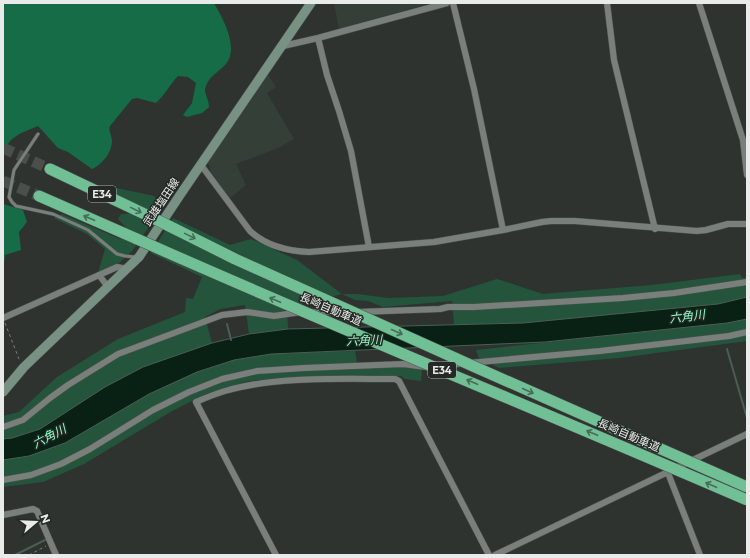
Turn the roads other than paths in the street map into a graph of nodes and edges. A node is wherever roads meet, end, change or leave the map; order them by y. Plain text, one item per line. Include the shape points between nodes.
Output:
1 (311, 3) edge
2 (447, 3) edge
3 (453, 3) edge
4 (607, 3) edge
5 (699, 3) edge
6 (318, 38) junction
7 (283, 46) junction
8 (38, 134) dead end
9 (201, 165) junction
10 (50, 169) tunnel mouth
11 (747, 175) edge
12 (39, 196) tunnel mouth
13 (747, 224) edge
14 (655, 229) junction
15 (504, 230) junction
16 (369, 247) junction
17 (139, 257) junction
18 (127, 269) junction
19 (99, 276) junction
20 (747, 282) edge
21 (108, 287) junction
22 (3, 318) edge
23 (747, 332) edge
24 (3, 392) edge
25 (3, 427) edge
26 (747, 434) edge
27 (668, 473) junction
28 (3, 480) edge
29 (747, 487) edge
30 (747, 500) edge
31 (3, 515) edge
32 (56, 555) edge
33 (276, 555) edge
34 (489, 555) edge
35 (495, 555) edge
36 (700, 555) edge

1 - 7 main road, 武雄塩田線
2 - 6 street
3 - 15 street
4 - 14 street via 614,60
5 - 11 street via 743,140
6 - 7 street
6 - 16 street via 326,75 351,151
7 - 9 main road, 武雄塩田線
8 - 17 lane via 14,170 9,196 12,202 16,206 53,214 88,230 117,254
9 - 16 street via 257,238 293,251
9 - 17 main road, 武雄塩田線
10 -> 29 highway, 長崎自動車道 / E34, bridge via 250,265
30 -> 12 highway, 長崎自動車道 / E34, bridge via 266,296
13 - 14 street via 728,224 697,231
14 - 15 street via 552,221
15 - 16 street via 434,242
17 - 18 main road, 武雄塩田線
18 - 19 street via 117,267
18 - 21 main road, 武雄塩田線
19 - 21 street
19 - 22 street
20 - 25 street via 674,293 592,300 440,309 296,312 274,316 247,312 222,315 118,354 68,385 23,420
21 - 24 main road, 武雄塩田線 via 24,367
23 - 28 street via 600,351 422,367 402,364 257,371 222,379 189,392 61,464 31,475
26 - 27 street
27 - 35 street
27 - 36 street
31 - 32 street via 33,509 37,511
33 - 34 street via 196,402 225,391 259,384 302,380 395,379 400,381

